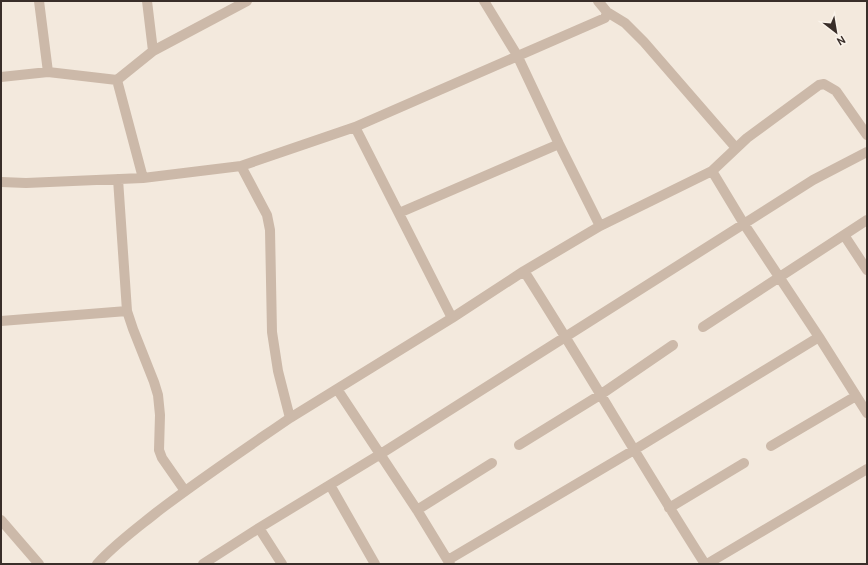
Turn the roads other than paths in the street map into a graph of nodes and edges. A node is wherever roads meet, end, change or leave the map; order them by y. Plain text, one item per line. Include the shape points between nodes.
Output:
1 (40, 1) edge
2 (148, 1) edge
3 (247, 1) edge
4 (484, 1) edge
5 (598, 1) edge
6 (607, 12) junction
7 (153, 50) junction
8 (517, 55) junction
9 (48, 72) junction
10 (1, 77) edge
11 (117, 80) junction
12 (355, 127) junction
13 (867, 135) edge
14 (559, 144) junction
15 (736, 148) junction
16 (867, 152) edge
17 (241, 166) junction
18 (712, 171) junction
19 (143, 178) junction
20 (118, 179) junction
21 (1, 182) edge
22 (399, 212) junction
23 (867, 220) edge
24 (744, 224) junction
25 (600, 226) junction
26 (844, 235) junction
27 (867, 270) edge
28 (524, 271) junction
29 (779, 278) junction
30 (127, 311) junction
31 (452, 318) junction
32 (1, 321) edge
33 (703, 328) dead end
34 (566, 336) junction
35 (819, 337) junction
36 (673, 345) dead end
37 (337, 389) junction
38 (600, 395) junction
39 (856, 396) junction
40 (867, 414) edge
41 (290, 418) junction
42 (519, 445) dead end
43 (771, 446) dead end
44 (634, 450) junction
45 (379, 455) junction
46 (492, 463) dead end
47 (744, 463) dead end
48 (867, 469) edge
49 (330, 485) junction
50 (185, 491) junction
51 (669, 508) junction
52 (418, 510) junction
53 (1, 520) edge
54 (259, 528) junction
55 (449, 562) edge
56 (39, 564) edge
57 (97, 564) edge
58 (203, 564) edge
59 (282, 564) edge
60 (375, 564) edge
61 (706, 564) edge

1 - 9 street
2 - 7 street
3 - 7 street
4 - 8 street
5 - 6 street
6 - 8 street via 605,18
6 - 15 street via 625,23 644,42
7 - 11 street
8 - 12 street
8 - 14 street
9 - 10 street
9 - 11 street
11 - 19 street
12 - 17 street
12 - 22 street
13 - 15 street via 836,91 824,84 819,85
14 - 22 street
14 - 25 street
15 - 18 street
16 - 24 street via 813,180
17 - 19 street
17 - 41 street via 267,215 270,230 272,332 278,371
18 - 24 street
18 - 25 street
19 - 20 street
20 - 21 street
20 - 30 street
22 - 31 street
23 - 26 street
24 - 29 street
24 - 34 street
25 - 28 street
26 - 27 street
26 - 29 street
28 - 31 street
28 - 34 street
29 - 33 street
29 - 35 street
30 - 32 street
30 - 50 street via 158,395 159,450
31 - 37 street
34 - 38 street
34 - 45 street
35 - 39 street
35 - 44 street
36 - 38 street
37 - 41 street
37 - 45 street
38 - 42 street
38 - 44 street
39 - 40 street
39 - 43 street
41 - 50 street
44 - 51 street
44 - 55 street
45 - 49 street
45 - 52 street
46 - 52 street
47 - 51 street
48 - 61 street
49 - 54 street
49 - 60 street
50 - 57 street via 122,539
51 - 61 street
52 - 55 street
53 - 56 street
54 - 58 street
54 - 59 street

